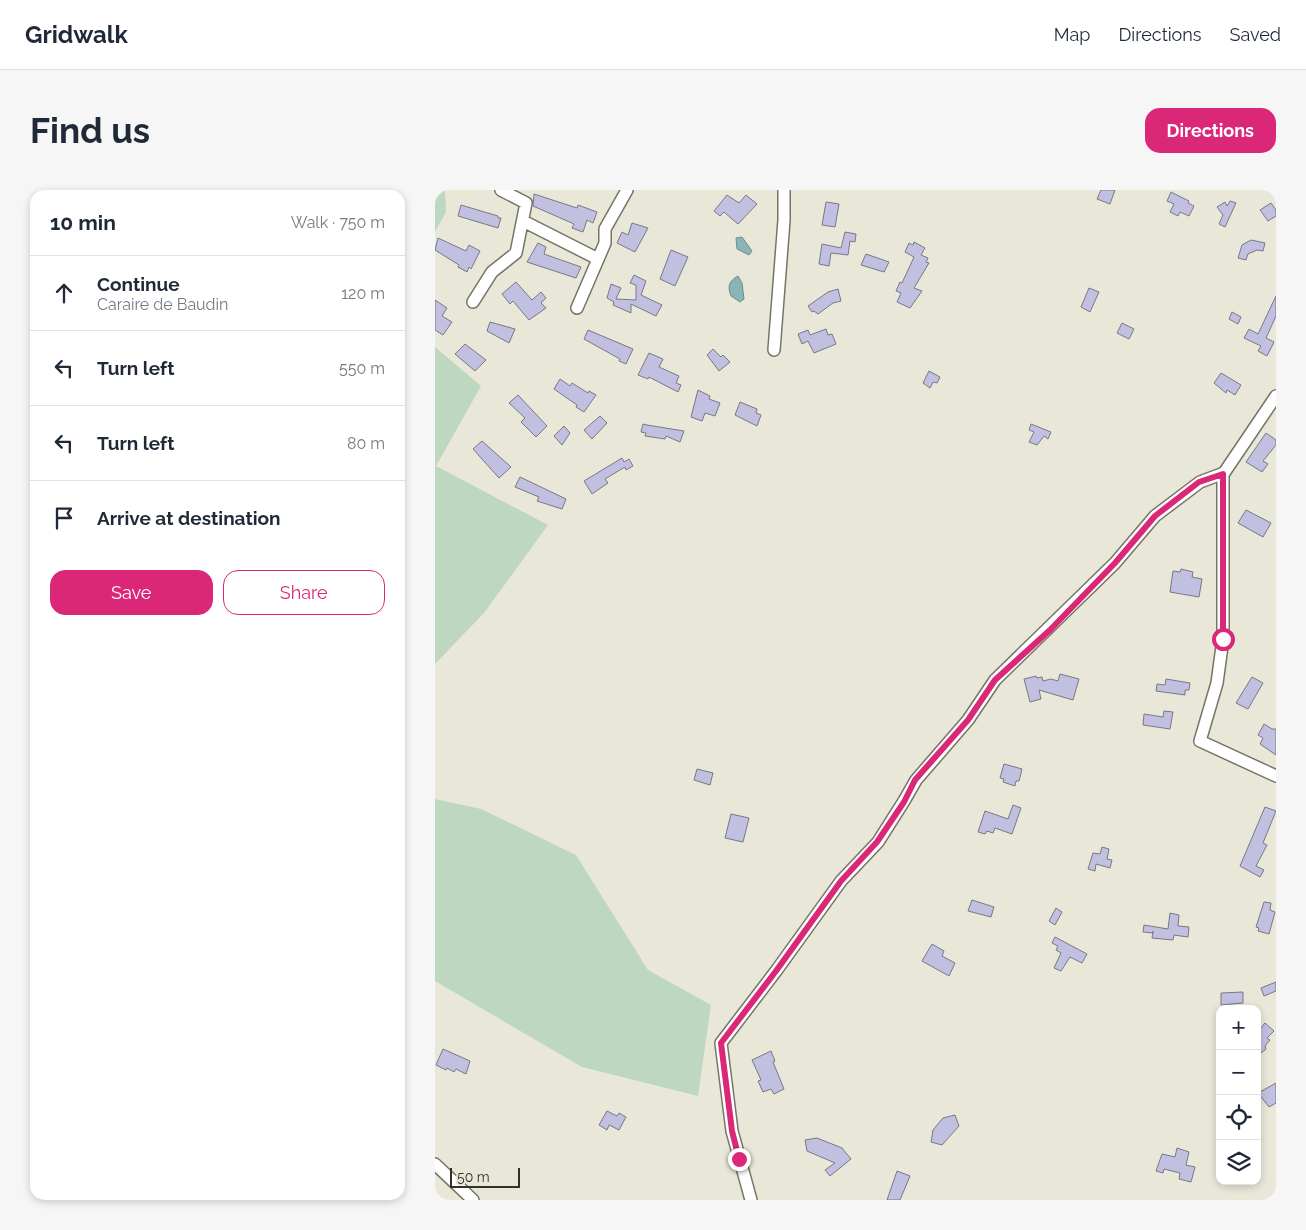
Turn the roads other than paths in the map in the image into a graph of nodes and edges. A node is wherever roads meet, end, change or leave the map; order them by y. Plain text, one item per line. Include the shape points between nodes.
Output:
1 (501, 190) edge
2 (627, 190) edge
3 (784, 190) edge
4 (523, 222) junction
5 (598, 259) junction
6 (473, 302) dead end
7 (577, 308) dead end
8 (774, 350) dead end
9 (1276, 396) edge
10 (1223, 474) junction
11 (1276, 776) edge
12 (435, 1164) edge
13 (473, 1200) edge
14 (751, 1200) edge

1 - 4 street via 527,203
2 - 5 street via 605,228 605,243
3 - 8 street
4 - 5 street
4 - 6 street via 516,253 492,272
5 - 7 street
9 - 10 street
10 - 11 street via 1223,639 1217,683 1200,741
10 - 14 street via 1199,482 1155,516 1050,630 995,680 968,720 915,780 877,842 841,881 721,1043 732,1131
12 - 13 street

